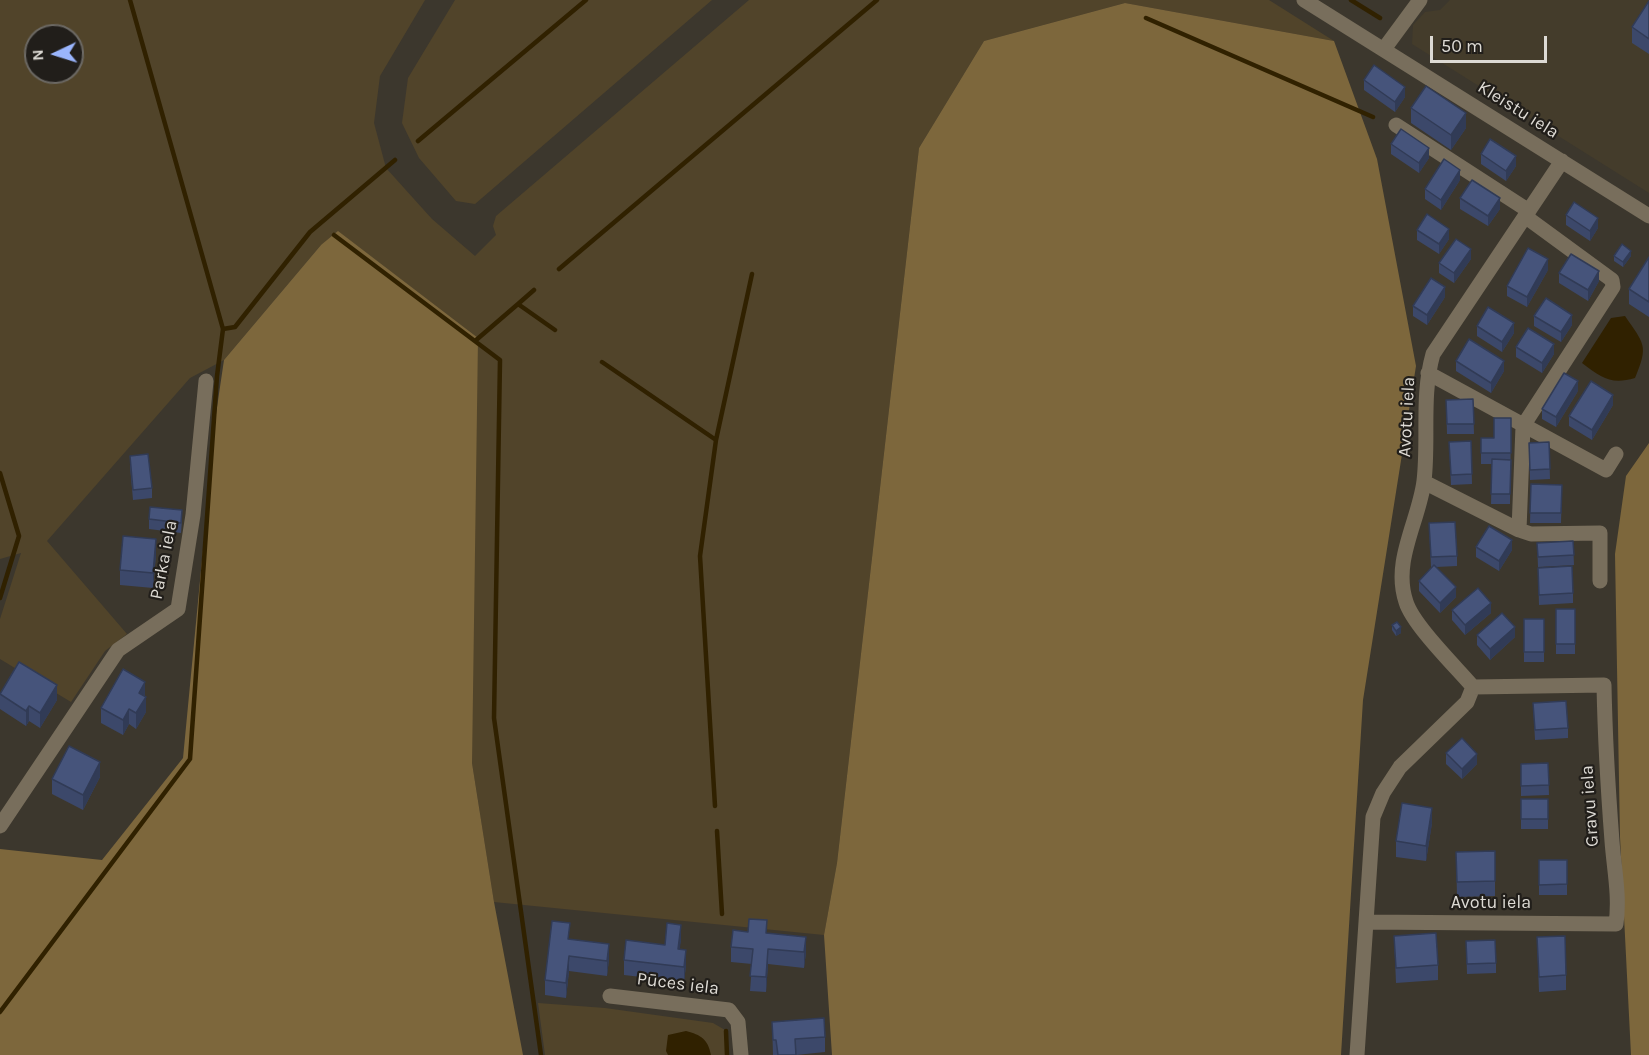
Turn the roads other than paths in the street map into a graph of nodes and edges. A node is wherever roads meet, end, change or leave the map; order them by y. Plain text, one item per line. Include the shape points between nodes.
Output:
1 (1304, 0) edge
2 (1420, 0) edge
3 (1384, 49) junction
4 (1396, 125) dead end
5 (1562, 161) junction
6 (1527, 214) junction
7 (1649, 216) edge
8 (1428, 373) junction
9 (206, 381) dead end
10 (1523, 426) junction
11 (1616, 454) dead end
12 (1424, 482) junction
13 (1519, 530) junction
14 (1600, 581) dead end
15 (1473, 687) junction
16 (0, 826) edge
17 (1366, 922) junction
18 (1616, 924) joint
19 (610, 996) dead end
20 (741, 1055) edge
21 (1357, 1055) edge

1 - 3 street, Kleistu iela
2 - 3 street
3 - 5 street, Kleistu iela
4 - 6 street
5 - 6 street, Avotu iela
5 - 7 street, Kleistu iela
6 - 8 street, Avotu iela via 1433,354
6 - 10 street via 1612,280 1613,287
8 - 10 street
8 - 12 street, Avotu iela
9 - 16 street, Parka iela via 193,515 178,609 118,650
10 - 11 street via 1606,470
10 - 13 street
12 - 13 street
12 - 15 street, Avotu iela via 1402,565 1404,595 1416,620
13 - 14 street via 1531,534 1600,533
15 - 17 street via 1467,702 1400,767 1383,793 1373,817
15 - 18 street, Gravu iela via 1604,685 1605,748 1619,904
17 - 18 street, Avotu iela
17 - 21 street
19 - 20 street, Pūces iela via 729,1010 738,1022

